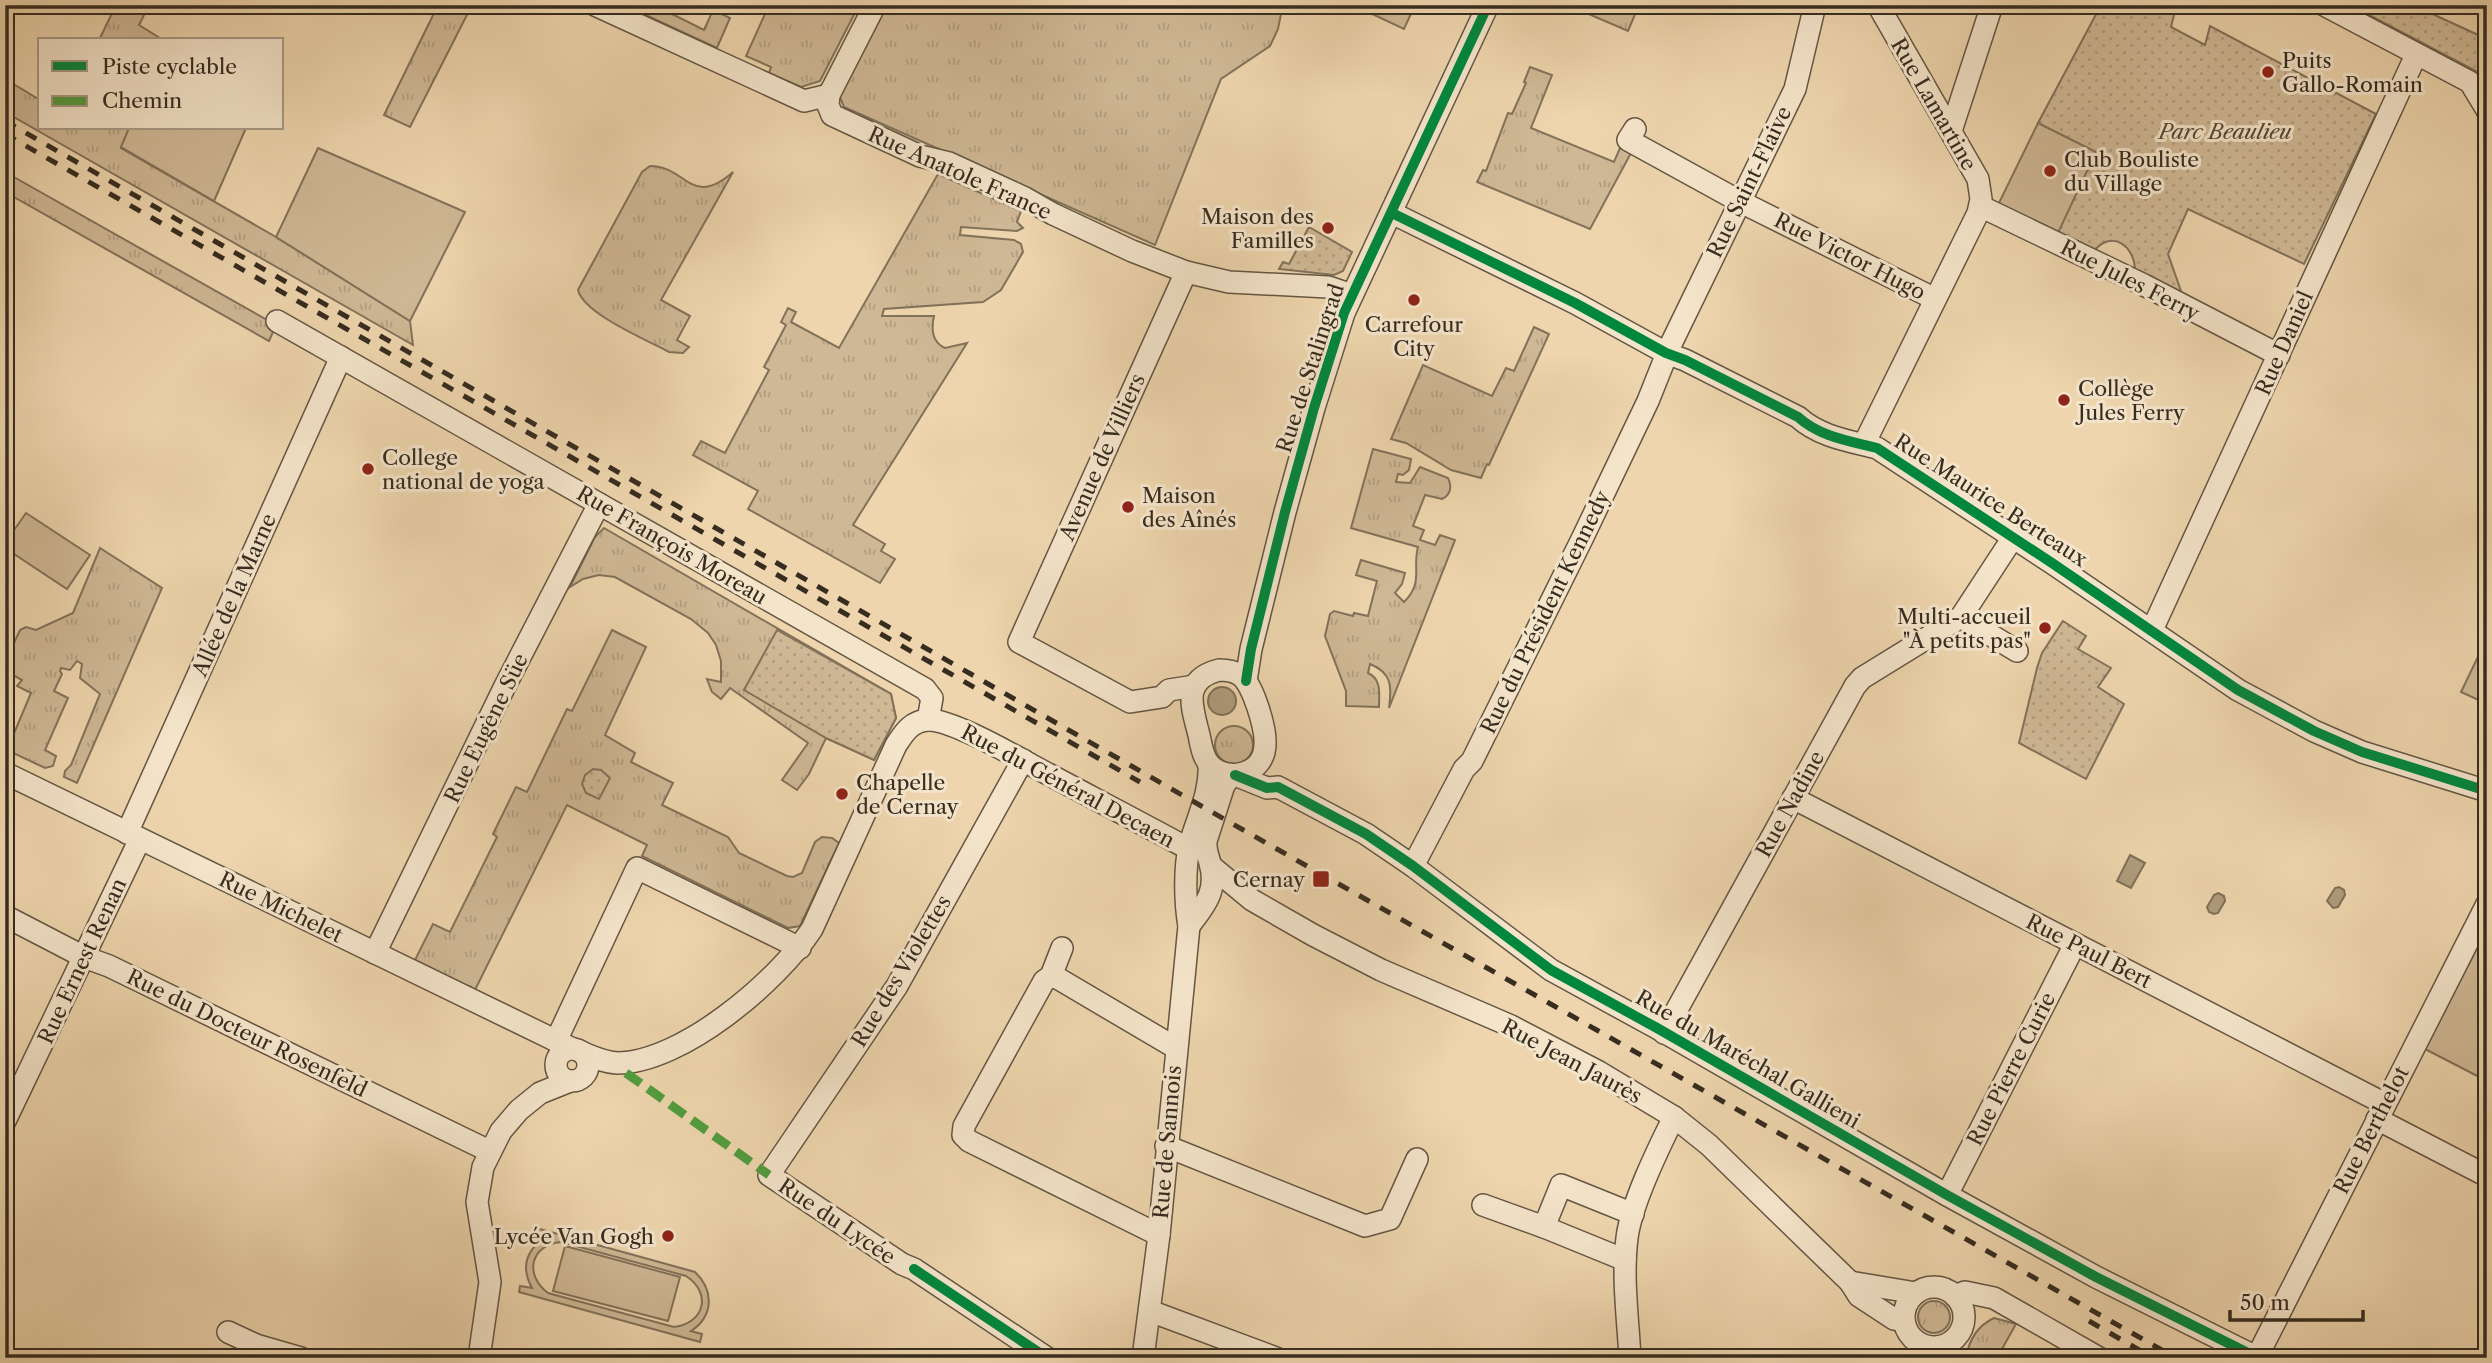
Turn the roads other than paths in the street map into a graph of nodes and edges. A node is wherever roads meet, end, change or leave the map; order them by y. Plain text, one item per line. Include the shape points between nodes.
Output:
1 (595, 5) edge
2 (875, 5) edge
3 (1489, 5) edge
4 (1815, 5) edge
5 (1878, 5) edge
6 (1992, 5) edge
7 (2324, 5) edge
8 (2416, 55) junction
9 (2478, 86) edge
10 (829, 95) junction
11 (2487, 110) edge
12 (1635, 129) dead end
13 (1951, 131) junction
14 (1739, 201) junction
15 (1980, 206) junction
16 (1392, 213) junction
17 (1186, 272) junction
18 (1353, 295) junction
19 (1935, 299) junction
20 (278, 321) dead end
21 (1666, 353) junction
22 (2279, 355) junction
23 (341, 357) junction
24 (1864, 444) junction
25 (599, 503) junction
26 (2012, 539) junction
27 (1961, 617) junction
28 (2152, 630) junction
29 (2017, 651) dead end
30 (1247, 681) junction
31 (1193, 694) junction
32 (928, 720) junction
33 (1265, 750) junction
34 (1023, 760) junction
35 (1209, 764) junction
36 (5, 773) edge
37 (1234, 775) junction
38 (1278, 787) junction
39 (2487, 791) edge
40 (1793, 798) junction
41 (134, 836) junction
42 (1188, 855) junction
43 (1211, 866) junction
44 (1413, 866) junction
45 (1212, 890) junction
46 (1252, 900) junction
47 (2487, 904) edge
48 (5, 916) edge
49 (1189, 926) junction
50 (2075, 944) junction
51 (800, 948) junction
52 (1062, 948) dead end
53 (375, 953) junction
54 (84, 957) junction
55 (1051, 976) junction
56 (1664, 1032) junction
57 (1176, 1048) junction
58 (569, 1059) junction
59 (626, 1073) dead end
60 (2381, 1111) junction
61 (1674, 1117) junction
62 (5, 1121) edge
63 (1166, 1146) junction
64 (489, 1151) junction
65 (1418, 1159) dead end
66 (769, 1175) joint
67 (2487, 1175) edge
68 (1947, 1195) junction
69 (1483, 1205) dead end
70 (1633, 1214) junction
71 (1544, 1227) junction
72 (1159, 1235) junction
73 (1625, 1260) junction
74 (1850, 1282) junction
75 (1916, 1293) junction
76 (1955, 1296) junction
77 (1150, 1311) junction
78 (228, 1332) dead end
79 (1915, 1344) edge
80 (1955, 1349) edge
81 (2257, 1357) edge
82 (301, 1358) edge
83 (479, 1358) edge
84 (1047, 1358) edge
85 (1143, 1358) edge
86 (1276, 1358) edge
87 (1630, 1358) edge
88 (2099, 1358) edge

1 - 10 street via 804,101
2 - 10 street
3 - 16 street, Rue de Stalingrad
4 - 14 street, Rue Saint-Flaive via 1795,89
5 - 13 street, Rue Lamartine
6 - 13 street
7 - 8 street
8 - 9 street
8 - 22 street, Rue Daniel
9 - 11 street
10 - 17 street, Rue Anatole France via 832,115 920,156 949,163
12 - 14 street, Rue Victor Hugo via 1628,140
13 - 15 street, Rue Lamartine via 1978,179
14 - 19 street, Rue Victor Hugo
14 - 21 street, Rue Saint-Flaive
15 - 19 street
15 - 22 street, Rue Jules Ferry
16 - 18 street, Rue de Stalingrad
16 - 21 street, Rue Maurice Berteaux
17 - 18 street, Rue Anatole France via 1230,282 1328,288
17 - 31 street, Avenue de Villiers via 1019,642 1130,702 1162,697 1169,690
18 - 30 street, Rue de Stalingrad via 1304,441
19 - 24 street
20 - 23 street
21 - 24 street, Rue Maurice Berteaux via 1798,417 1807,426
21 - 44 street, Rue du Président Kennedy via 1582,539 1472,761
22 - 28 street, Rue Daniel
23 - 25 street, Rue François Moreau
23 - 41 street, Allée de la Marne
24 - 26 street, Rue Maurice Berteaux via 1877,448
25 - 32 street, Rue François Moreau via 925,689 932,698
25 - 53 street, Rue Eugène Süe
26 - 27 street, Rue Nadine
26 - 28 street, Rue Maurice Berteaux
27 - 29 street
27 - 40 street, Rue Nadine via 1862,678
28 - 39 street, Rue Maurice Berteaux via 2238,690 2314,731 2362,752
30 - 31 street via 1237,673 1219,670 1207,674
30 - 33 street
31 - 35 street
32 - 34 street, Rue du Général Decaen via 954,726
32 - 51 street via 910,726 896,746
33 - 37 street via 1257,766
33 - 38 street
34 - 42 street, Rue du Général Decaen
34 - 66 street, Rue des Violettes via 897,986
35 - 37 street
35 - 42 street, Rue de Sannois via 1209,780
36 - 41 street, Rue Michelet
37 - 38 street, Rue du Maréchal Gallieni via 1267,788
37 - 43 street via 1224,785 1206,841
38 - 44 street, Rue du Maréchal Gallieni via 1366,834
40 - 50 street, Rue Paul Bert
40 - 56 street, Rue Nadine
41 - 53 street, Rue Michelet
41 - 54 street, Rue Ernest Renan
42 - 45 street via 1197,880
42 - 49 street, Rue de Sannois via 1185,907
43 - 45 street
43 - 46 street, Rue Jean Jaurès
44 - 56 street, Rue du Maréchal Gallieni via 1551,970
45 - 46 street, Rue Jean Jaurès
45 - 49 street
46 - 61 street, Rue Jean Jaurès via 1381,970 1511,1026
47 - 60 street, Rue Berthelot
48 - 54 street, Rue du Docteur Rosenfeld
49 - 57 street, Rue de Sannois
50 - 60 street, Rue Paul Bert
50 - 68 street, Rue Pierre Curie
51 - 58 street via 718,1021 666,1050 629,1062
51 - 58 street via 637,868
52 - 55 street
53 - 58 street, Rue Michelet
54 - 62 street, Rue Ernest Renan
54 - 64 street, Rue du Docteur Rosenfeld
55 - 57 street
55 - 72 street via 1044,981 963,1135
56 - 68 street, Rue du Maréchal Gallieni
57 - 63 street, Rue de Sannois
58 - 59 street
58 - 64 street via 509,1120
60 - 67 street, Rue Paul Bert
60 - 81 street, Rue Berthelot
61 - 70 street
61 - 74 street, Rue Jean Jaurès via 1709,1144
63 - 65 street via 1365,1226 1390,1219
63 - 72 street, Rue de Sannois
64 - 83 street via 477,1202 489,1282
66 - 84 street, Rue du Lycée
68 - 81 street, Rue du Maréchal Gallieni via 2096,1277
69 - 71 street
70 - 71 street via 1561,1185
70 - 73 street
71 - 73 street
72 - 77 street, Rue de Sannois
73 - 87 street
74 - 75 street
74 - 79 street, Rue Jean Jaurès via 1859,1296 1894,1319
75 - 76 street via 1936,1287
75 - 79 street via 1906,1305
76 - 80 street via 1964,1313
76 - 88 street via 1965,1292 1994,1298
77 - 85 street, Rue de Sannois
77 - 86 street
78 - 82 street
79 - 80 street

